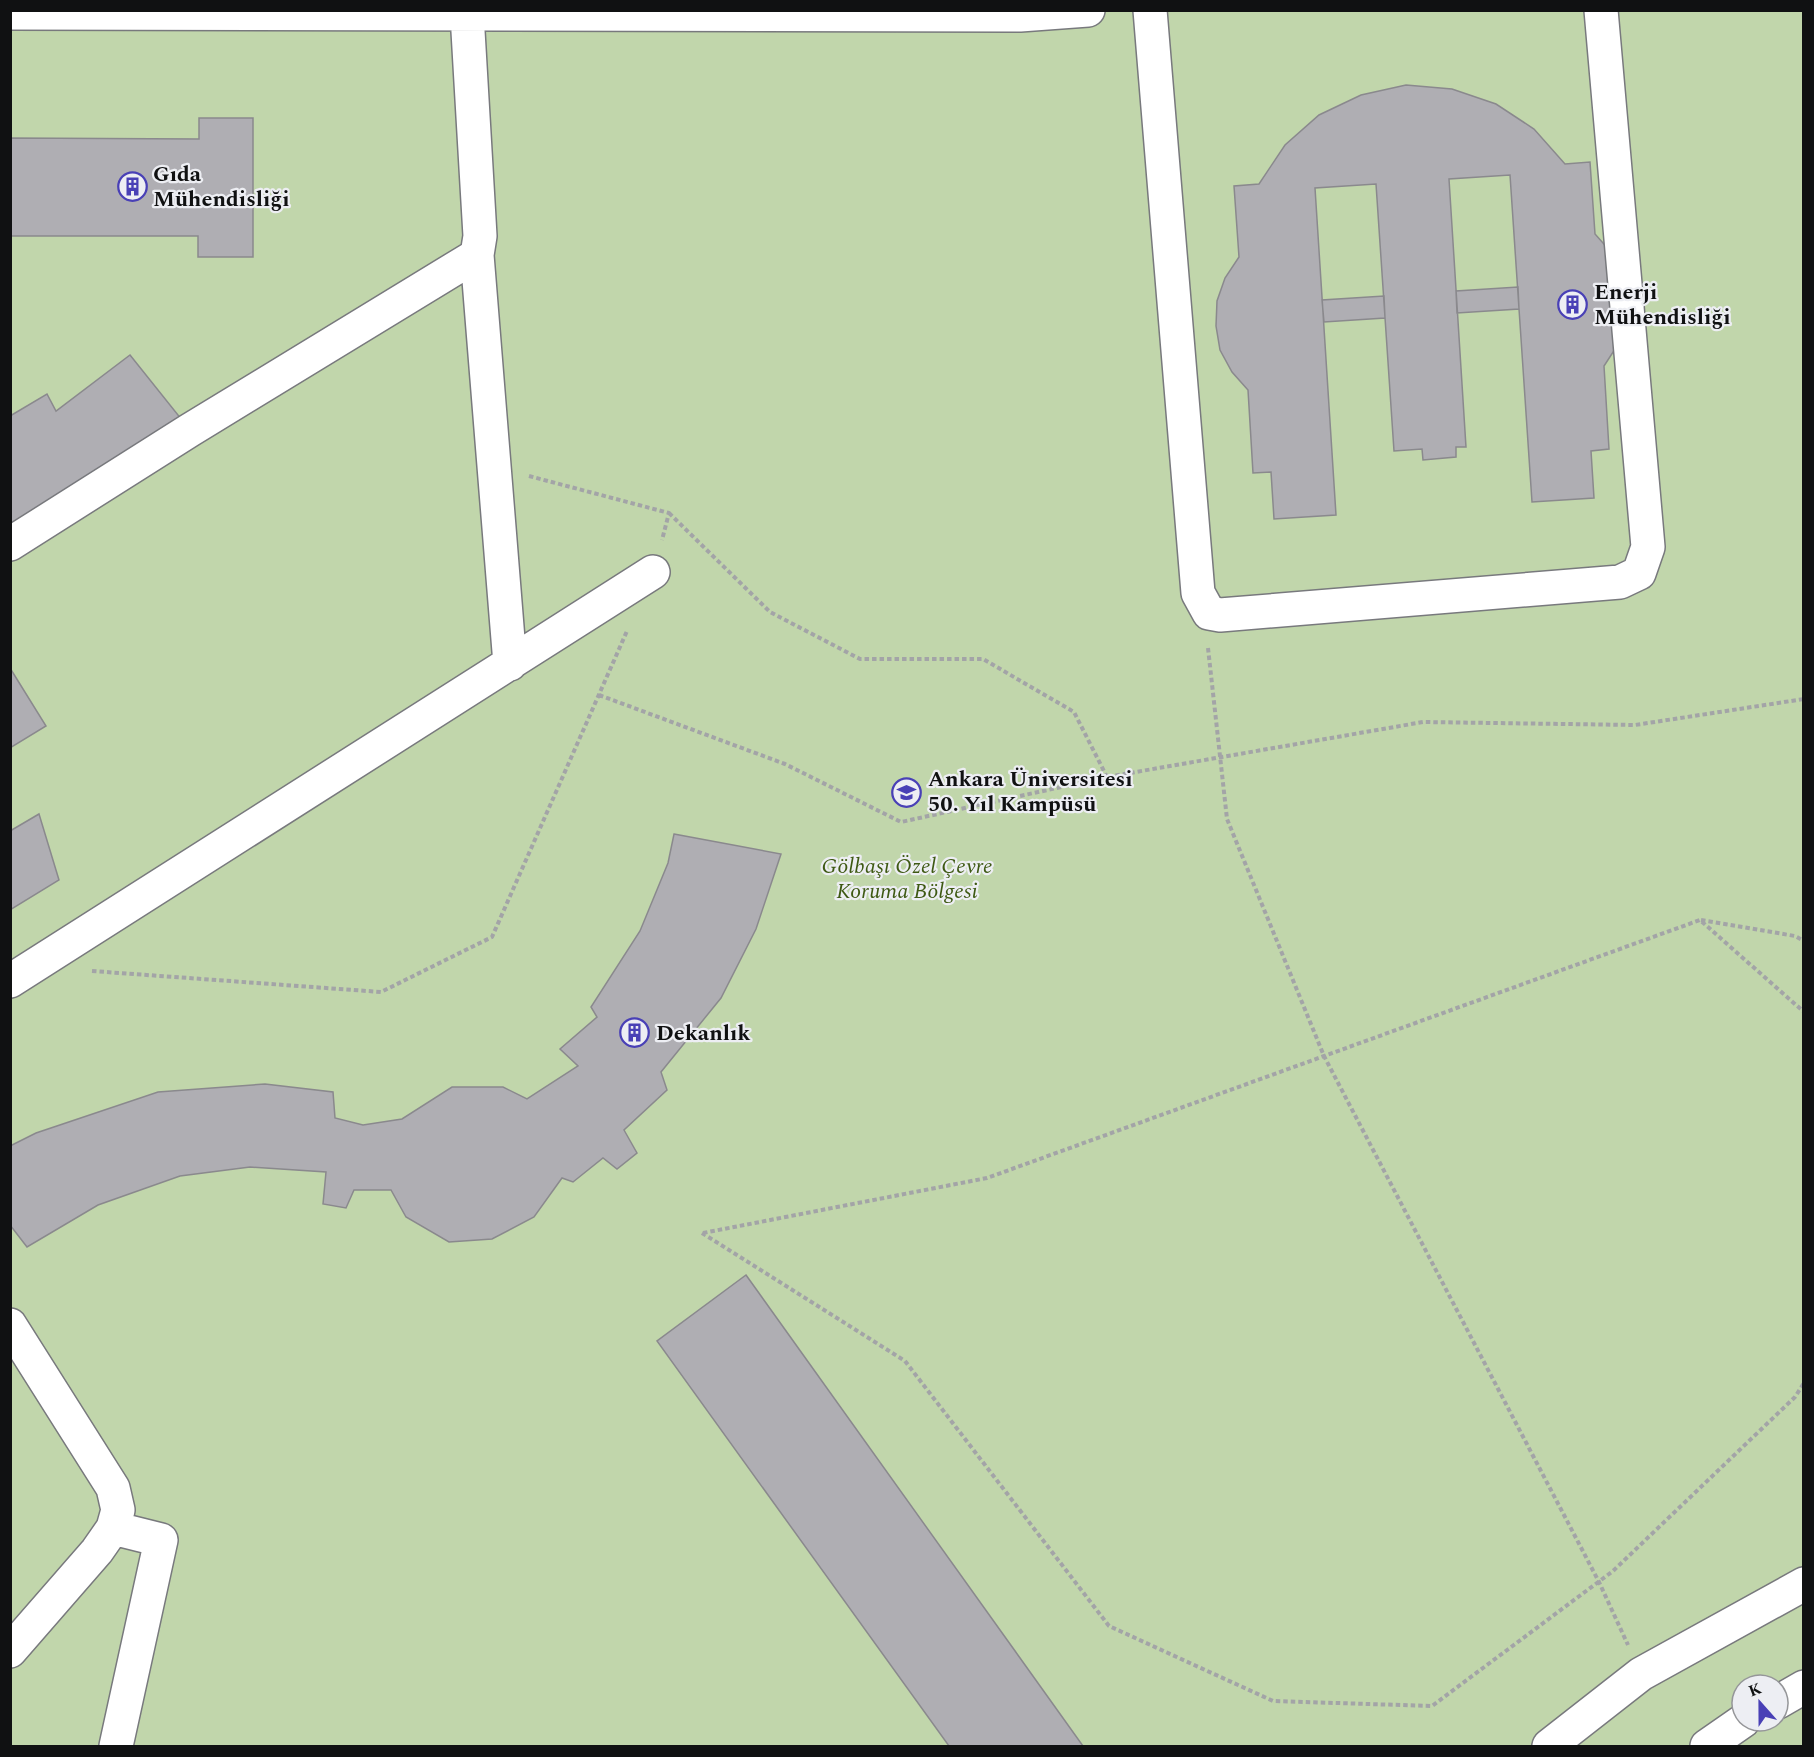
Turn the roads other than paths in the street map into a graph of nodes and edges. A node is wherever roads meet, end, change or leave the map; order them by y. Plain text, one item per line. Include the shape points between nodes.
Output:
1 (1088, 10) edge
2 (1150, 10) edge
3 (1600, 10) edge
4 (10, 13) edge
5 (467, 14) junction
6 (477, 255) junction
7 (10, 544) edge
8 (653, 572) road end
9 (510, 664) junction
10 (22, 974) edge
11 (10, 1325) edge
12 (113, 1528) junction
13 (1803, 1584) edge
14 (10, 1651) edge
15 (1730, 1730) edge
16 (116, 1746) edge
17 (1549, 1746) edge
18 (1707, 1746) edge

1 - 5 street via 1020,15
2 - 3 street via 1198,593 1209,613 1220,615 1620,582 1639,573 1648,547
4 - 5 street
5 - 6 street via 480,236
6 - 7 street
6 - 9 street
8 - 9 street
9 - 10 street
11 - 12 street via 113,1488 118,1510
12 - 14 street
12 - 16 street via 161,1540
13 - 17 street via 1641,1674
15 - 18 street

